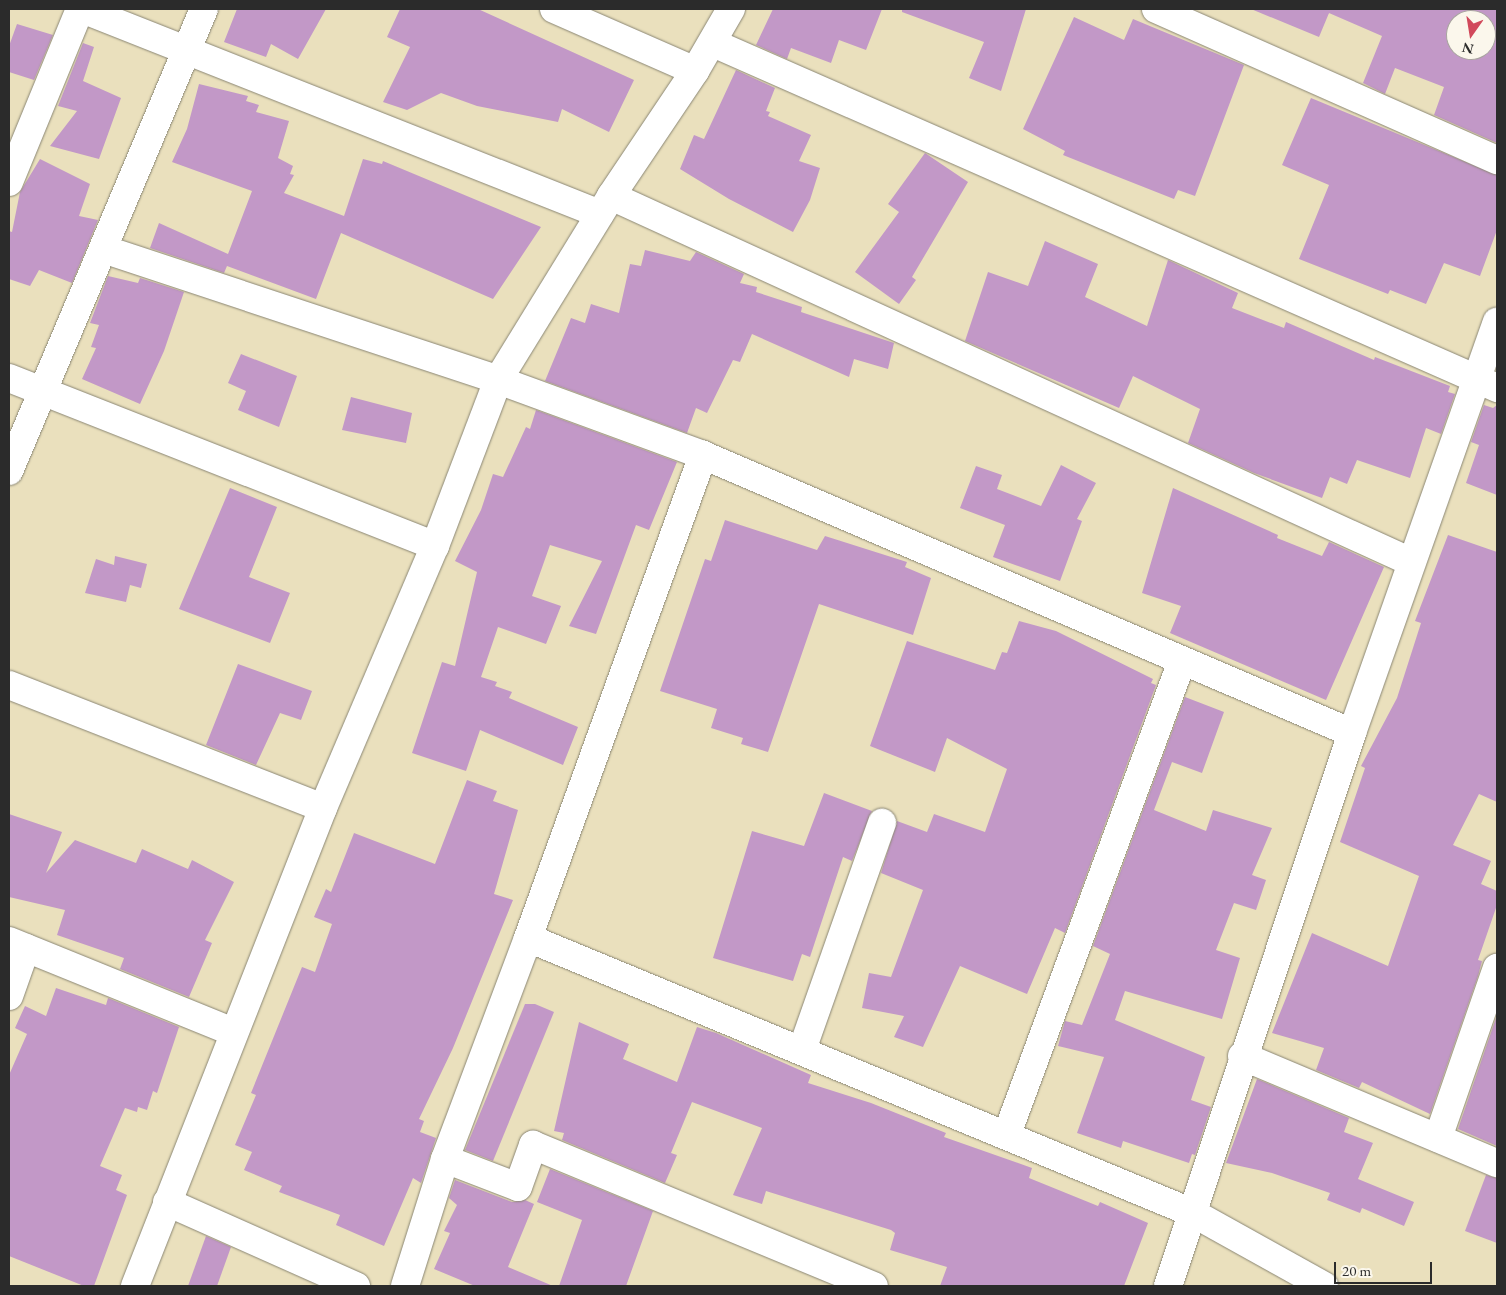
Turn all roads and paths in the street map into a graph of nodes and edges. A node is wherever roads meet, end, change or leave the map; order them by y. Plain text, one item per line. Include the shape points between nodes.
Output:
1 (81, 9) edge
2 (204, 9) edge
3 (554, 9) edge
4 (731, 9) edge
5 (1156, 9) edge
6 (713, 43) junction
7 (186, 50) junction
8 (696, 70) junction
9 (1497, 160) edge
10 (9, 182) edge
11 (606, 205) junction
12 (103, 249) junction
13 (1497, 322) edge
14 (9, 378) edge
15 (498, 380) junction
16 (1487, 383) edge
17 (42, 392) junction
18 (703, 455) junction
19 (9, 470) edge
20 (435, 546) junction
21 (1411, 562) junction
22 (1182, 661) junction
23 (9, 685) edge
24 (1352, 733) junction
25 (322, 808) junction
26 (882, 823) dead end
27 (528, 938) junction
28 (18, 945) edge
29 (1497, 968) edge
30 (9, 996) edge
31 (233, 1032) junction
32 (802, 1050) junction
33 (1242, 1056) junction
34 (1007, 1134) junction
35 (1438, 1138) junction
36 (445, 1159) junction
37 (1497, 1163) edge
38 (167, 1202) junction
39 (1193, 1213) junction
40 (135, 1286) edge
41 (356, 1286) edge
42 (405, 1286) edge
43 (874, 1286) edge
44 (1168, 1286) edge
45 (1324, 1286) edge

1 - 7 street
1 - 10 street
2 - 7 street
3 - 8 street
4 - 6 street
5 - 9 street
6 - 8 street
6 - 16 street
7 - 11 street
7 - 12 street
8 - 11 street
11 - 15 street
11 - 21 street
12 - 15 street
12 - 17 street
13 - 16 street
14 - 17 street
15 - 18 street
15 - 20 street
16 - 21 street
17 - 19 street
17 - 20 street
18 - 22 street
18 - 27 street
20 - 25 street
21 - 24 street
22 - 24 street
22 - 34 street
23 - 25 street
24 - 33 street
25 - 31 street
26 - 32 street
27 - 32 street
27 - 36 street
28 - 30 street
28 - 31 street
29 - 35 street
31 - 38 street
32 - 34 street
33 - 35 street
33 - 39 street
34 - 39 street
35 - 37 street
36 - 42 street
36 - 43 street via 518,1187 533,1144
38 - 40 street
38 - 41 street
39 - 44 street
39 - 45 street

